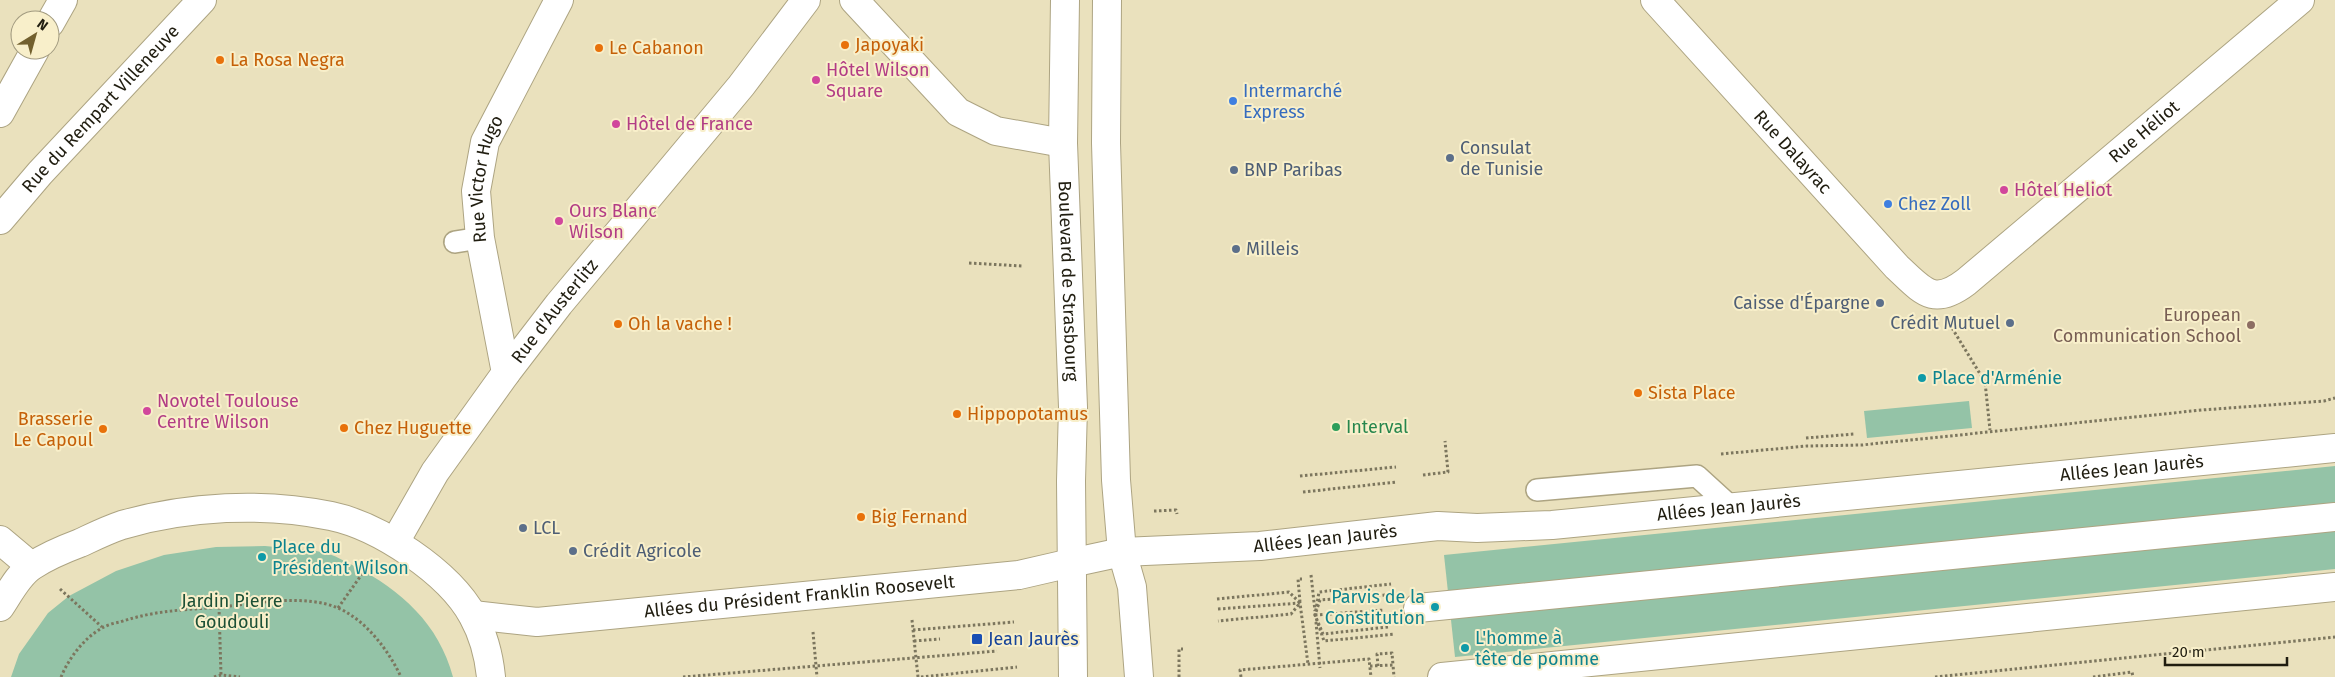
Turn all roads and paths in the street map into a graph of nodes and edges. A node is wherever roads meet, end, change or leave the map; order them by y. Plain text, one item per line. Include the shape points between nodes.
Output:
1 (202, 0) edge
2 (559, 0) edge
3 (806, 0) edge
4 (854, 0) edge
5 (1065, 0) edge
6 (1107, 0) edge
7 (1655, 0) edge
8 (2300, 0) edge
9 (29, 60) edge
10 (0, 113) edge
11 (1064, 143) junction
12 (0, 220) edge
13 (969, 263) dead end
14 (1022, 266) dead end
15 (1938, 296) junction
16 (506, 373) junction
17 (2335, 398) edge
18 (1990, 430) junction
19 (1854, 434) dead end
20 (1806, 438) dead end
21 (1445, 441) dead end
22 (2335, 448) edge
23 (1720, 454) dead end
24 (1396, 467) dead end
25 (1423, 474) dead end
26 (1300, 476) dead end
27 (1397, 482) dead end
28 (1537, 490) dead end
29 (1303, 492) dead end
30 (1731, 507) junction
31 (2335, 517) edge
32 (0, 540) edge
33 (395, 542) junction
34 (1122, 552) junction
35 (1071, 563) junction
36 (31, 566) junction
37 (1310, 567) dead end
38 (1392, 584) dead end
39 (910, 585) junction
40 (2335, 586) edge
41 (1393, 594) dead end
42 (1217, 599) dead end
43 (1300, 603) junction
44 (0, 607) edge
45 (218, 607) junction
46 (338, 608) junction
47 (1418, 608) joint
48 (1218, 609) dead end
49 (473, 615) junction
50 (1315, 615) junction
51 (1218, 621) dead end
52 (1014, 622) dead end
53 (1396, 626) dead end
54 (102, 627) junction
55 (913, 630) junction
56 (805, 631) dead end
57 (1396, 634) dead end
58 (2335, 638) edge
59 (940, 639) dead end
60 (914, 641) junction
61 (1183, 648) dead end
62 (997, 651) dead end
63 (916, 657) junction
64 (1308, 664) junction
65 (816, 665) junction
66 (1393, 665) junction
67 (1370, 666) junction
68 (1378, 666) junction
69 (1017, 667) dead end
70 (1320, 668) dead end
71 (1524, 673) edge
72 (221, 675) junction
73 (61, 677) edge
74 (214, 677) edge
75 (240, 677) edge
76 (401, 677) edge
77 (491, 677) edge
78 (683, 677) edge
79 (817, 677) edge
80 (919, 677) edge
81 (1073, 677) edge
82 (1139, 677) edge
83 (1179, 677) edge
84 (1240, 677) edge
85 (1371, 677) edge
86 (1394, 677) edge
87 (1442, 677) edge
88 (1935, 677) edge
89 (2093, 677) edge
90 (2133, 677) edge

1 - 12 street, Rue du Rempart Villeneuve
2 - 16 street, Rue Victor Hugo via 485,142 468,240
3 - 16 street, Rue d'Austerlitz via 741,86 559,304
4 - 11 street via 958,112 996,131
5 - 11 street, Boulevard de Strasbourg
6 - 34 street via 1108,211 1116,480
7 - 15 street, Rue Dalayrac via 1897,267 1927,293
8 - 15 street, Rue Héliot via 1966,282 1952,293
9 - 10 street
11 - 35 street, Boulevard de Strasbourg via 1073,407
13 - 14 path
15 - 18 path via 1936,309 1985,382
16 - 33 street, Rue d'Austerlitz via 435,472
17 - 18 path
18 - 23 path via 1862,445
19 - 20 path
21 - 25 path via 1448,472
22 - 30 street, Allées Jean Jaurès
24 - 26 path
27 - 29 path
28 - 30 lane via 1697,476
30 - 34 street, Allées Jean Jaurès via 1552,525 1438,526 1260,546
31 - 47 street
32 - 36 street
33 - 36 street via 332,516 258,508 223,508 150,518 120,526
33 - 46 path via 363,571
33 - 49 street via 441,578
34 - 35 street, Allées du Président Franklin Roosevelt
34 - 82 street via 1132,587
35 - 39 street, Allées du Président Franklin Roosevelt via 1019,575
35 - 81 street, Boulevard de Strasbourg
36 - 44 street
36 - 54 path
37 - 50 path
38 - 50 path via 1319,592
39 - 49 street, Allées du Président Franklin Roosevelt via 536,622
39 - 55 path
40 - 71 street
41 - 50 path via 1320,600
42 - 43 path via 1290,592
43 - 48 path
43 - 51 path via 1291,614
43 - 64 path
45 - 46 path via 309,601
45 - 54 path via 167,610
45 - 72 path
46 - 76 path via 358,621 380,643
47 - 50 path
49 - 77 street via 486,648
50 - 53 path via 1323,634
50 - 57 path via 1324,641
50 - 70 path
52 - 55 path
54 - 73 path via 86,640
55 - 60 path
56 - 65 path via 812,630
58 - 88 path
59 - 60 path
60 - 63 path
61 - 83 path via 1178,649
62 - 63 path
63 - 65 path
63 - 80 path
64 - 67 path via 1369,658
64 - 84 path via 1240,670
65 - 78 path
65 - 79 path
66 - 68 path
66 - 68 path via 1392,653 1377,654
66 - 86 path
67 - 68 path
67 - 85 path
69 - 80 path
71 - 87 street
72 - 74 path
72 - 75 path
89 - 90 path via 2132,672

